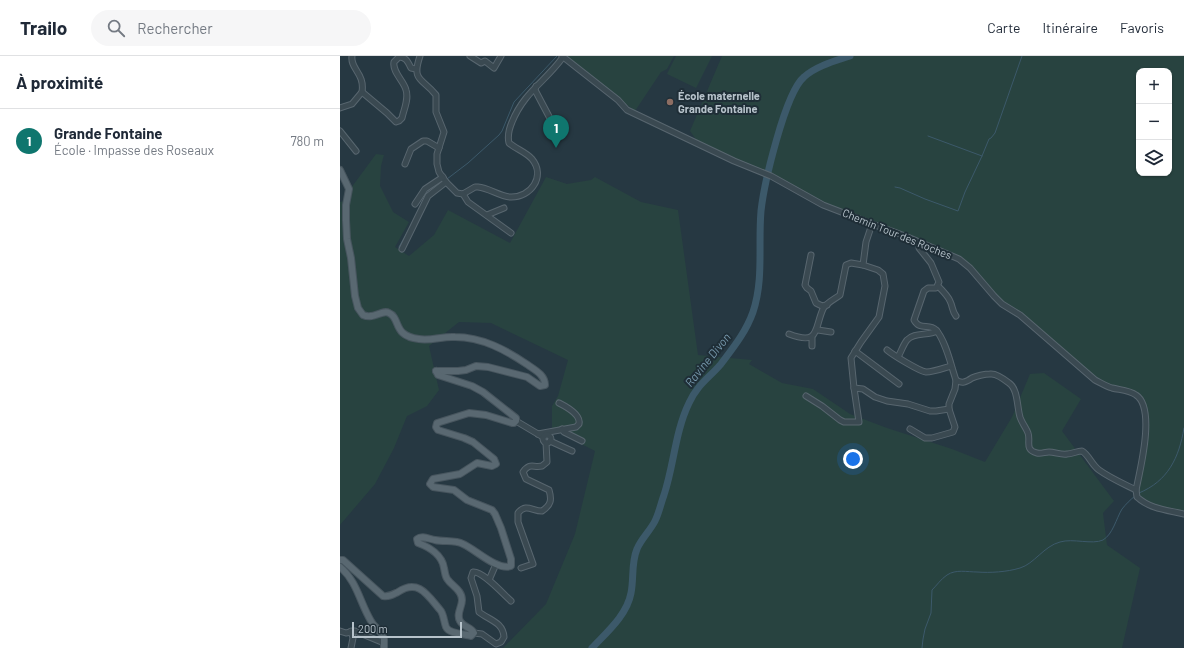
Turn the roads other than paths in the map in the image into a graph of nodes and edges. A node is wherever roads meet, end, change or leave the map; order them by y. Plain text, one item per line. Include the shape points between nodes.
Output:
1 (352, 56) edge
2 (420, 56) edge
3 (470, 56) edge
4 (501, 56) edge
5 (563, 56) edge
6 (406, 58) edge
7 (416, 69) junction
8 (536, 85) junction
9 (362, 92) junction
10 (340, 108) edge
11 (551, 130) dead end
12 (340, 131) edge
13 (439, 148) junction
14 (356, 151) dead end
15 (405, 164) dead end
16 (340, 170) edge
17 (443, 177) junction
18 (446, 182) junction
19 (463, 194) junction
20 (415, 204) dead end
21 (504, 208) dead end
22 (487, 215) junction
23 (872, 224) junction
24 (511, 233) dead end
25 (920, 243) junction
26 (402, 249) dead end
27 (811, 255) dead end
28 (863, 265) junction
29 (938, 286) junction
30 (827, 305) junction
31 (956, 316) dead end
32 (818, 330) junction
33 (937, 331) junction
34 (830, 332) dead end
35 (789, 334) dead end
36 (812, 337) junction
37 (812, 346) dead end
38 (887, 350) dead end
39 (855, 351) junction
40 (898, 357) junction
41 (951, 366) junction
42 (956, 380) junction
43 (899, 384) dead end
44 (854, 388) junction
45 (806, 396) dead end
46 (559, 403) dead end
47 (949, 409) junction
48 (516, 421) junction
49 (562, 429) junction
50 (910, 429) dead end
51 (541, 436) junction
52 (582, 441) dead end
53 (548, 442) junction
54 (572, 451) dead end
55 (1136, 490) junction
56 (1184, 514) edge
57 (340, 560) edge
58 (496, 564) junction
59 (340, 567) edge
60 (521, 568) dead end
61 (489, 580) junction
62 (511, 601) dead end
63 (351, 631) junction
64 (340, 632) edge
65 (474, 633) junction
66 (384, 646) edge
67 (351, 648) edge

1 - 9 street via 352,63 362,78
2 - 7 street
3 - 4 street via 481,63 485,61 494,68
5 - 8 street
5 - 23 street, Chemin Tour des Roches via 627,110 771,176 823,205
6 - 7 street via 411,68
6 - 9 street via 399,57 393,64 407,94 402,118 399,121 396,122
7 - 13 street via 417,76 436,95 436,112 444,132
8 - 11 street via 535,90 553,124
8 - 19 street via 520,106 508,137 513,147 532,160 536,167 535,184 525,195 516,197 478,186
9 - 10 street via 352,104
12 - 14 street
13 - 15 street via 423,141 411,149
13 - 17 street via 437,164
16 - 48 main road via 349,189 346,205 347,239 358,308 363,315 371,317 385,312 390,313 404,335 418,339 476,339 502,348 529,366 542,376 545,385 540,386 527,377 488,367 476,366 466,370 436,372 483,392 516,418
17 - 18 street
17 - 20 street via 425,189
18 - 19 street via 454,191
18 - 26 street via 428,196
19 - 22 street via 468,202
21 - 22 street
22 - 24 street
23 - 25 street, Chemin Tour des Roches
23 - 28 street via 866,242
25 - 29 street via 918,248 938,277
25 - 55 street, Chemin Tour des Roches via 952,256 964,264 1002,304 1020,315 1096,380 1104,385 1132,392 1140,398 1145,409 1146,423
27 - 30 street via 806,285 816,303
28 - 30 street via 851,262 846,265 840,295
28 - 39 street via 883,274 885,286 879,317
29 - 31 street via 950,300 951,309
29 - 33 street via 924,291 914,320 921,326
30 - 32 street via 823,309
32 - 34 street
32 - 36 street
33 - 40 street via 912,336
33 - 41 street via 951,359
35 - 36 street
36 - 37 street
38 - 40 street
39 - 43 street
39 - 44 street via 851,358
40 - 41 street via 926,372
41 - 42 street
42 - 47 street
42 - 55 street via 965,382 975,377 997,375 1014,389 1032,451 1040,454 1067,454 1082,451 1100,470
44 - 45 street via 859,422 844,422
44 - 47 street via 863,389 875,398 930,411
46 - 49 street via 578,416 580,422 576,427
47 - 50 street via 955,427 951,434 924,438
48 - 51 street
48 - 58 main road via 512,423 469,413 437,423 436,426 438,430 473,442 496,461 494,466 477,463 460,474 433,479 430,484 433,487 454,490 467,500 492,510 501,528 512,564 510,567
49 - 51 street
49 - 52 street
51 - 53 street via 543,442
53 - 54 street
53 - 60 street via 547,462 542,466 526,467 523,472 526,478 549,490 551,501 542,511 525,507 518,513 518,522 533,564
55 - 56 street via 1137,497 1144,504
57 - 65 main road via 344,560 383,596 393,595 405,587 419,588 441,611 446,628 471,636
58 - 61 street
58 - 65 main road via 465,544 422,537 417,539 418,543 435,553 441,560 446,578 461,595 461,623
59 - 66 main road via 351,579 370,620 384,638
61 - 62 street
61 - 65 street via 475,571 471,576 479,612 500,625 504,637 496,644 482,634
63 - 64 street
63 - 66 street via 359,632
63 - 67 street

